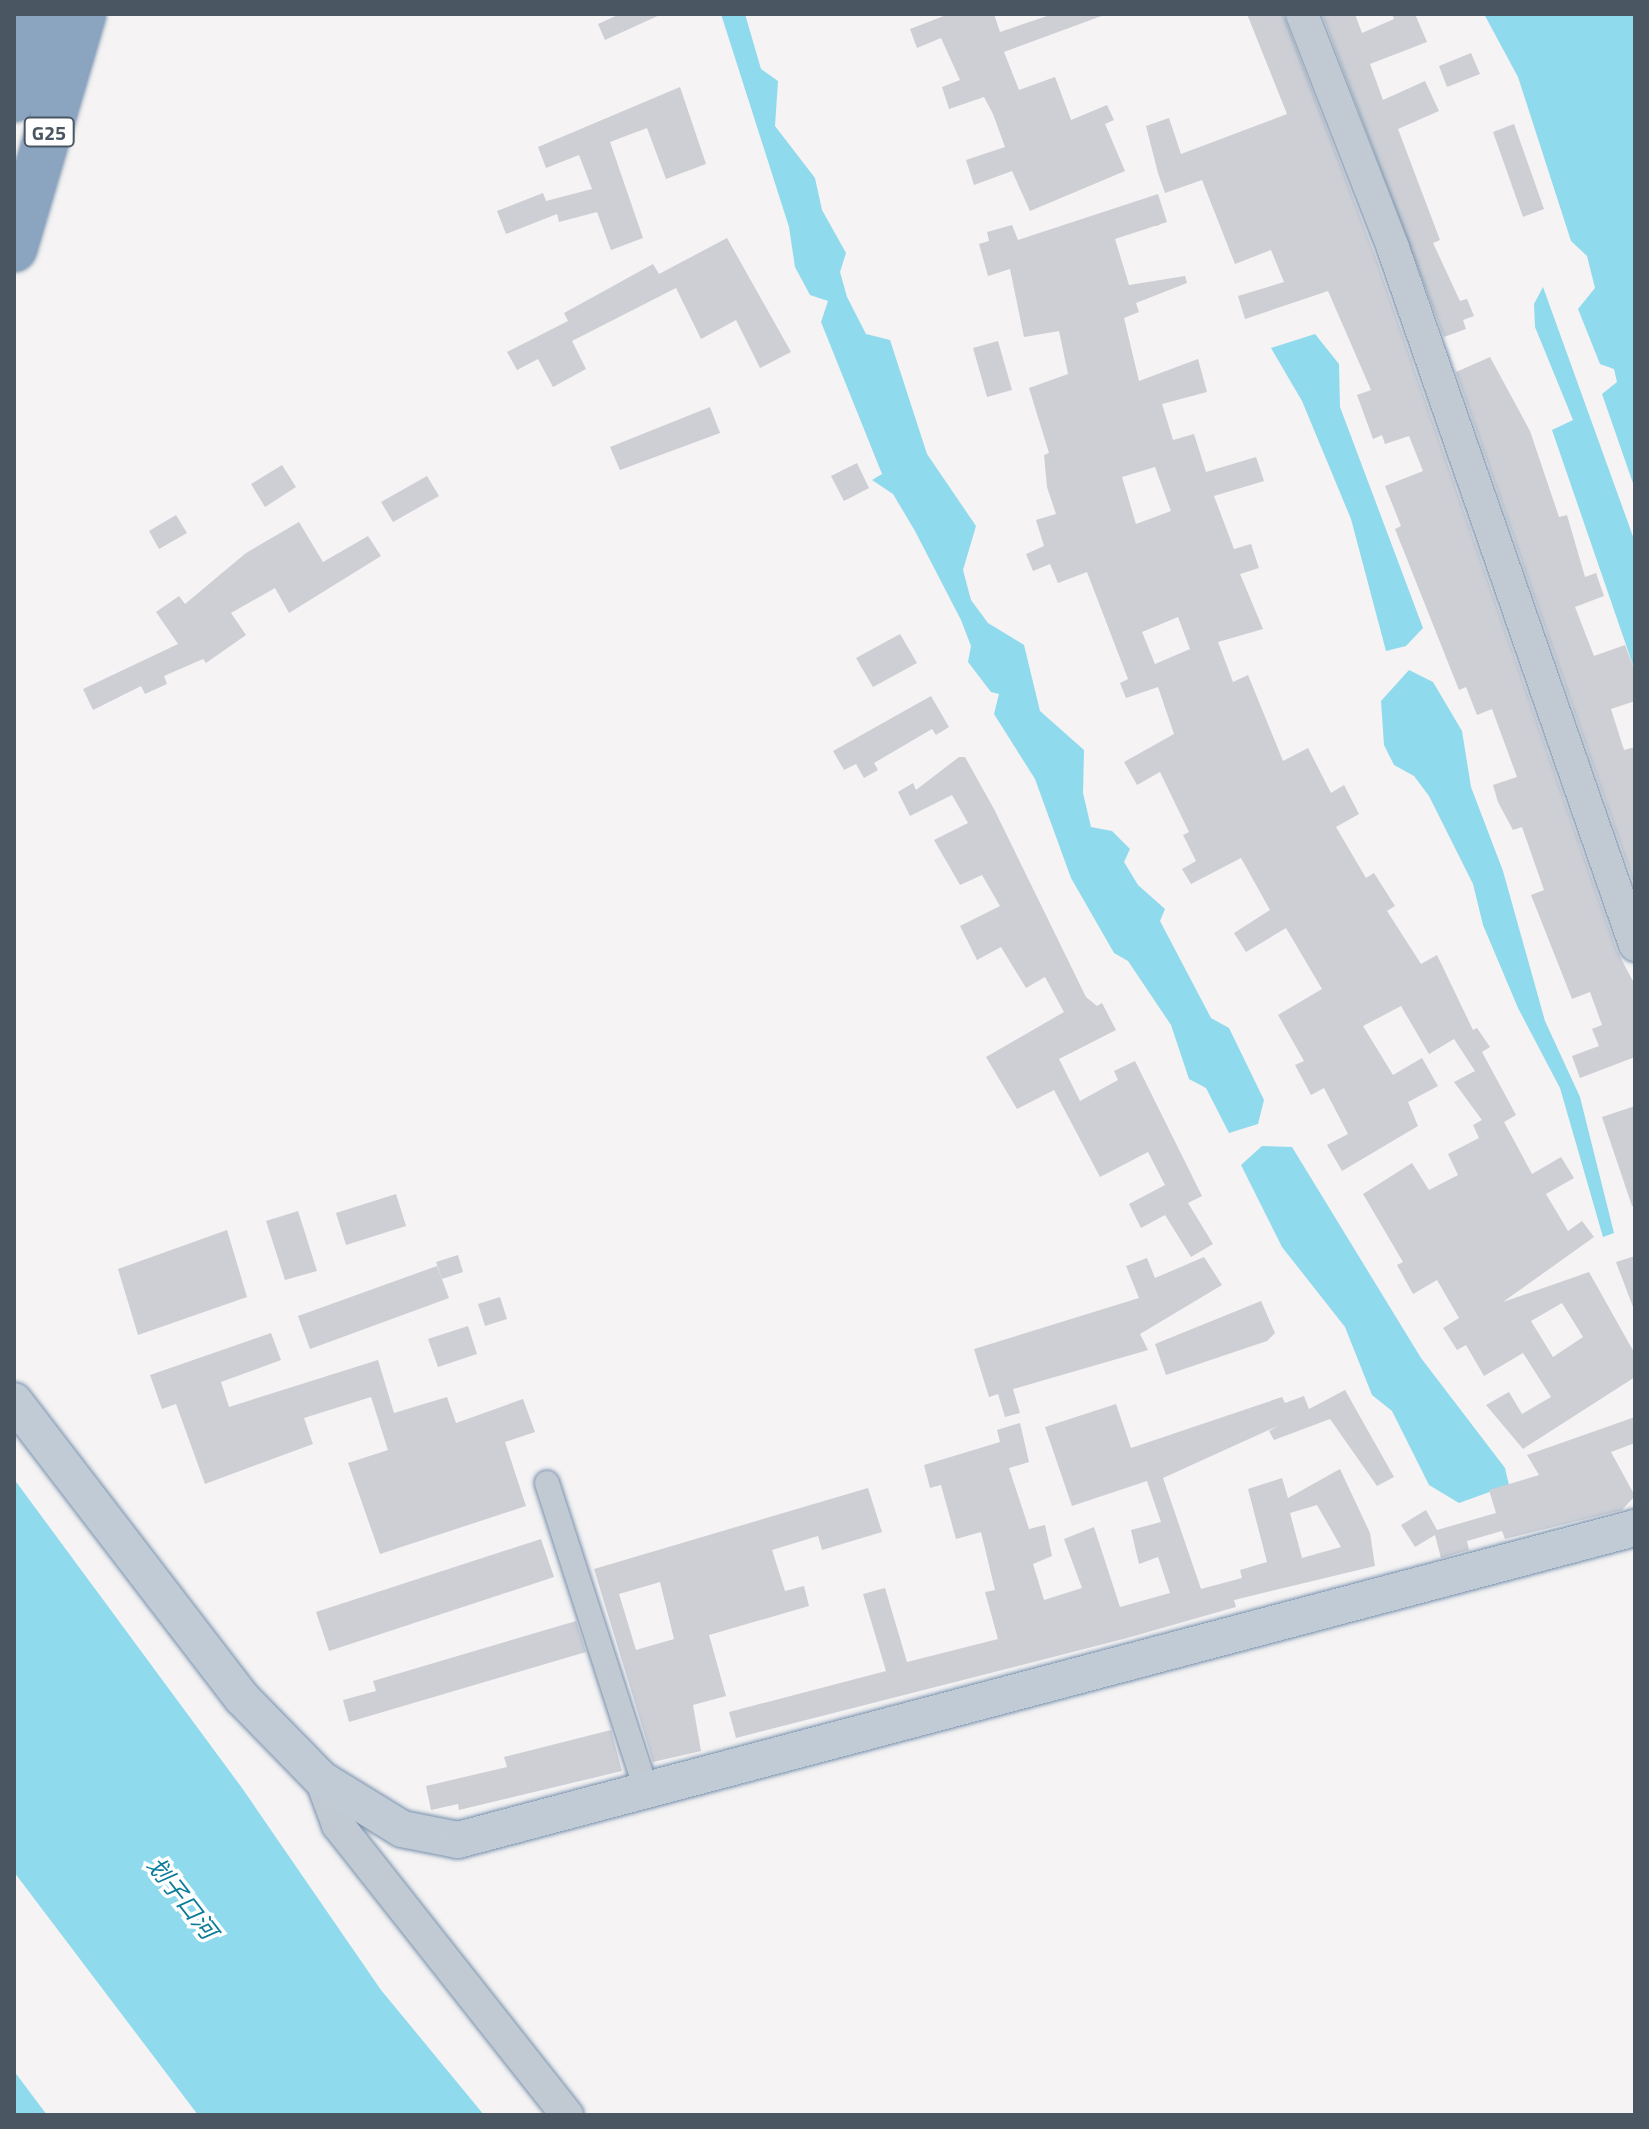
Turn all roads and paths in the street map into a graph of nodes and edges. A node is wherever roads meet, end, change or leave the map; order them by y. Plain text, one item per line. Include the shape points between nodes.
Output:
1 (40, 14) edge
2 (83, 14) edge
3 (1302, 14) edge
4 (14, 99) edge
5 (14, 249) edge
6 (1635, 945) edge
7 (14, 1401) edge
8 (547, 1483) dead end
9 (1635, 1528) edge
10 (321, 1779) junction
11 (646, 1790) junction
12 (567, 2115) edge

1 - 4 highway, G25
2 - 5 highway, G25
3 - 6 street via 1393,248
7 - 10 main road via 242,1698
8 - 11 street
9 - 11 main road
10 - 11 main road via 402,1829 458,1840
10 - 12 street via 338,1825

